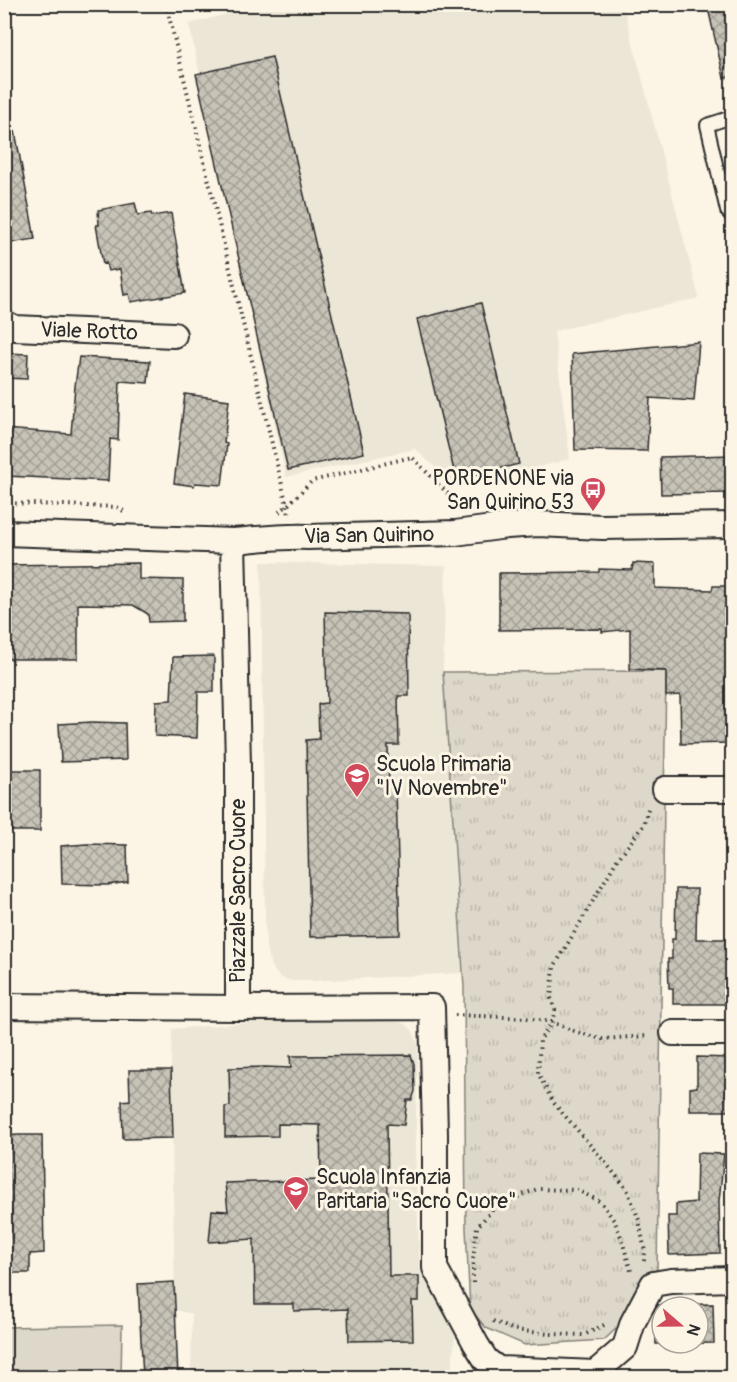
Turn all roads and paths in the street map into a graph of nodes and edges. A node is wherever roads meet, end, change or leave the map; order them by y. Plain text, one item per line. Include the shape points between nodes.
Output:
1 (166, 4) edge
2 (732, 117) edge
3 (732, 216) edge
4 (4, 323) edge
5 (174, 335) dead end
6 (4, 501) edge
7 (287, 506) junction
8 (472, 506) dead end
9 (131, 515) dead end
10 (274, 515) dead end
11 (732, 525) edge
12 (4, 533) edge
13 (290, 536) junction
14 (233, 541) junction
15 (664, 789) joint
16 (732, 789) edge
17 (4, 1006) edge
18 (238, 1008) junction
19 (432, 1014) junction
20 (552, 1022) junction
21 (673, 1033) joint
22 (732, 1033) edge
23 (643, 1274) junction
24 (732, 1279) edge
25 (473, 1283) dead end
26 (484, 1317) dead end
27 (614, 1320) dead end

1 - 7 path
2 - 3 lane via 707,125 727,211
4 - 5 street, Viale Rotto via 15,328
6 - 9 path via 117,507
7 - 8 path via 312,481 412,457 455,501
7 - 10 path
7 - 13 path
11 - 13 street, Via San Quirino via 538,524 455,533
12 - 14 street, Via San Quirino
13 - 14 street, Via San Quirino
14 - 18 street, Piazzale Sacro Cuore
15 - 16 street
15 - 20 path via 651,798 643,826 617,860 554,967
17 - 18 street, Piazzale Sacro Cuore
18 - 19 street via 432,1007
19 - 20 path
19 - 23 street via 435,1268 486,1359 498,1369 596,1372 625,1347
20 - 21 path via 602,1039
20 - 23 path via 540,1040 538,1073 553,1102 627,1189 639,1220 645,1252
21 - 22 street
23 - 24 street via 670,1281
23 - 25 path via 601,1202 577,1190 537,1189 496,1206 477,1227
26 - 27 path via 514,1330 584,1335

